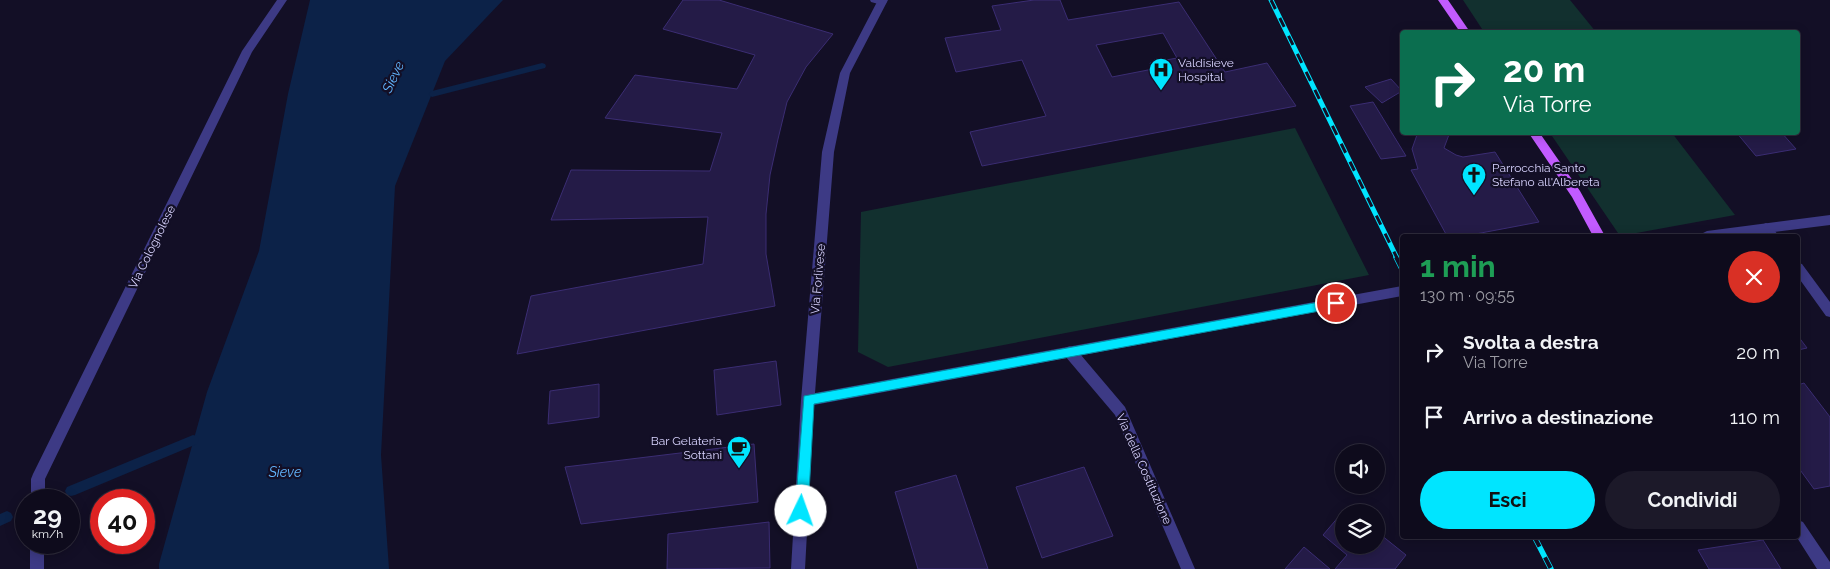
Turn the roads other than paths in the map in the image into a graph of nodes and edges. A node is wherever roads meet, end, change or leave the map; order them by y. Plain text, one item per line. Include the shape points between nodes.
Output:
1 (282, 0) edge
2 (1442, 0) edge
3 (880, 1) edge
4 (1464, 30) edge
5 (1535, 135) edge
6 (1830, 220) edge
7 (1769, 232) edge
8 (1598, 234) edge
9 (1738, 234) edge
10 (1800, 271) edge
11 (1400, 291) edge
12 (1830, 312) edge
13 (1070, 352) junction
14 (808, 400) junction
15 (38, 489) edge
16 (1800, 530) edge
17 (37, 554) edge
18 (37, 569) edge
19 (798, 569) edge
20 (1188, 569) edge
21 (1826, 569) edge

1 - 15 street, Via Colognolese via 247,51 38,479
2 - 4 main road
3 - 14 street, Via Forlivese via 845,73 828,152
5 - 8 main road via 1576,194
6 - 7 street
7 - 9 street
10 - 12 street
11 - 13 street
13 - 14 street
13 - 20 street, Via della Costituzione via 1120,411
14 - 19 street, Via Forlivese
16 - 21 street
17 - 18 street

